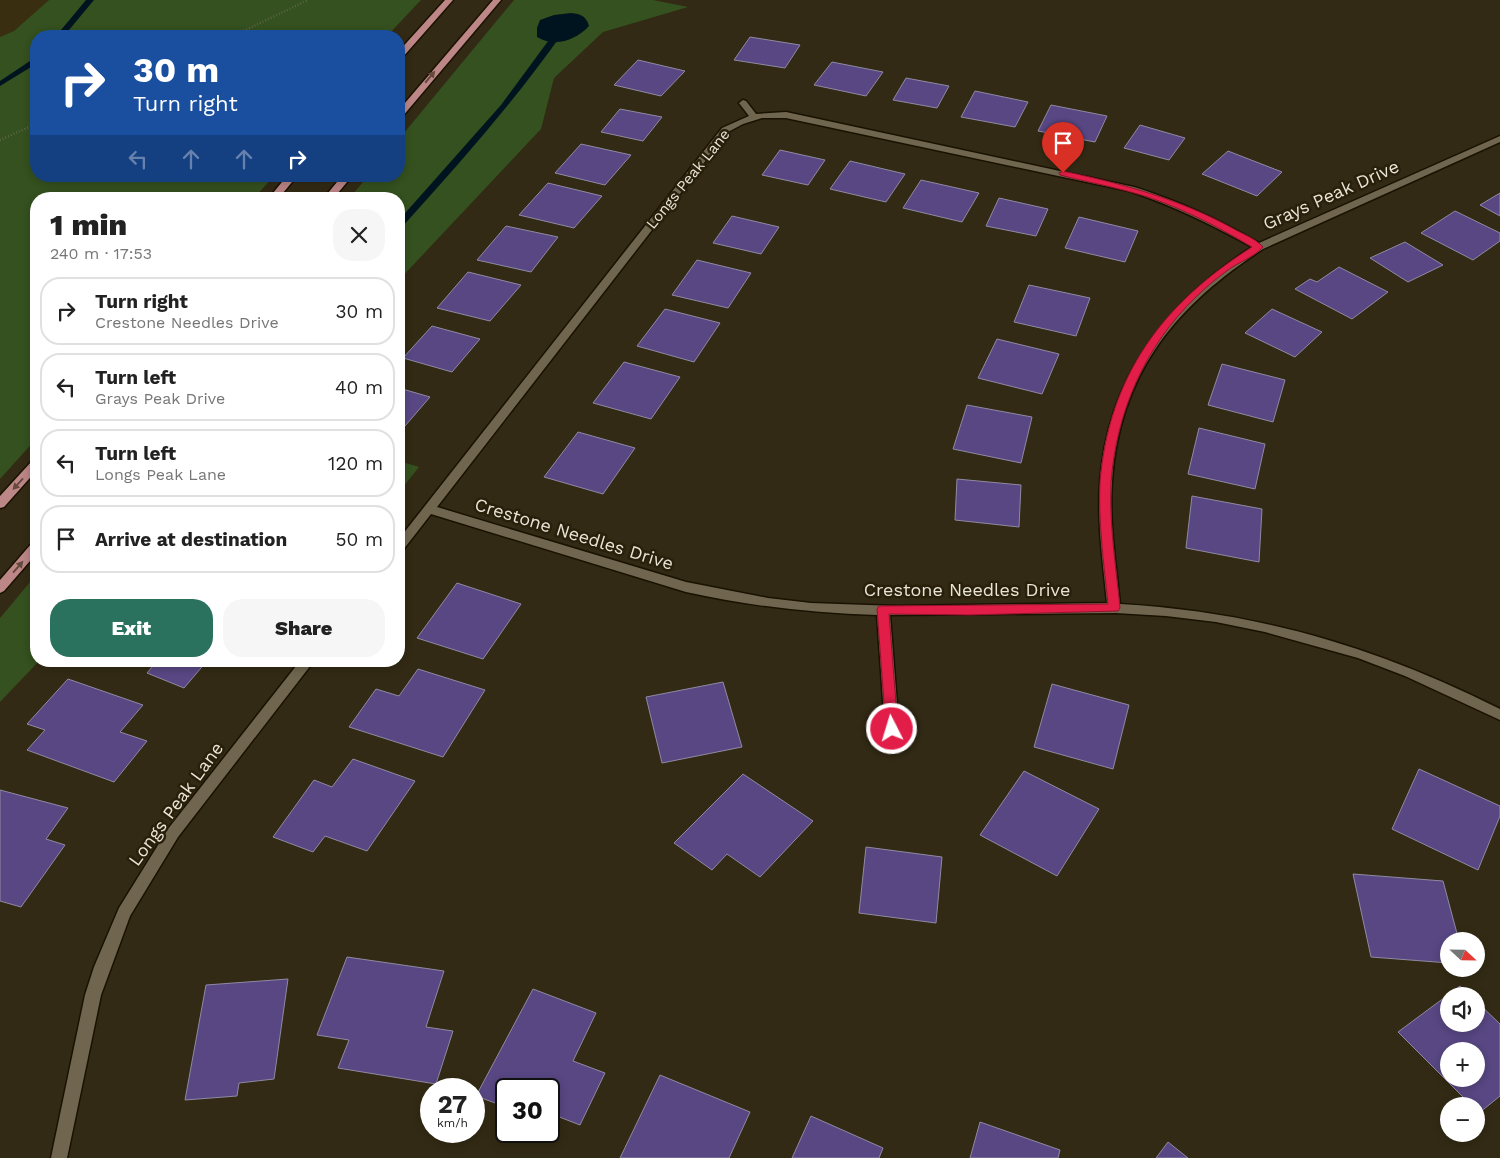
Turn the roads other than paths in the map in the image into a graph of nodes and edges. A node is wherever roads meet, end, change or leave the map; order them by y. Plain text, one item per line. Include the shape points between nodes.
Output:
1 (449, 0) edge
2 (497, 0) edge
3 (405, 49) edge
4 (743, 103) dead end
5 (405, 107) edge
6 (754, 117) junction
7 (1500, 139) edge
8 (287, 182) edge
9 (342, 182) edge
10 (279, 192) edge
11 (334, 192) edge
12 (1259, 247) junction
13 (30, 471) edge
14 (0, 504) edge
15 (429, 509) junction
16 (405, 539) edge
17 (30, 553) edge
18 (0, 588) edge
19 (1114, 608) junction
20 (883, 609) junction
21 (303, 667) edge
22 (1500, 715) edge
23 (892, 729) dead end
24 (59, 1158) edge

1 - 3 main road
5 -> 2 main road
4 - 6 street
6 - 12 street, Longs Peak Lane via 786,115 1131,189 1181,207
6 - 15 street, Longs Peak Lane via 725,130
7 - 12 street, Grays Peak Drive
8 - 10 main road
9 - 11 main road
12 - 19 street, Grays Peak Drive via 1224,269 1177,311 1151,344 1126,391 1112,437 1106,484
13 -> 14 main road
15 - 16 street, Longs Peak Lane
15 - 20 street, Crestone Needles Drive via 709,593 794,605
18 -> 17 main road
19 - 20 street, Crestone Needles Drive
19 - 22 street, Crestone Needles Drive via 1192,615 1292,634 1413,674
20 - 23 street
21 - 24 street, Longs Peak Lane via 173,833 124,913 93,996

